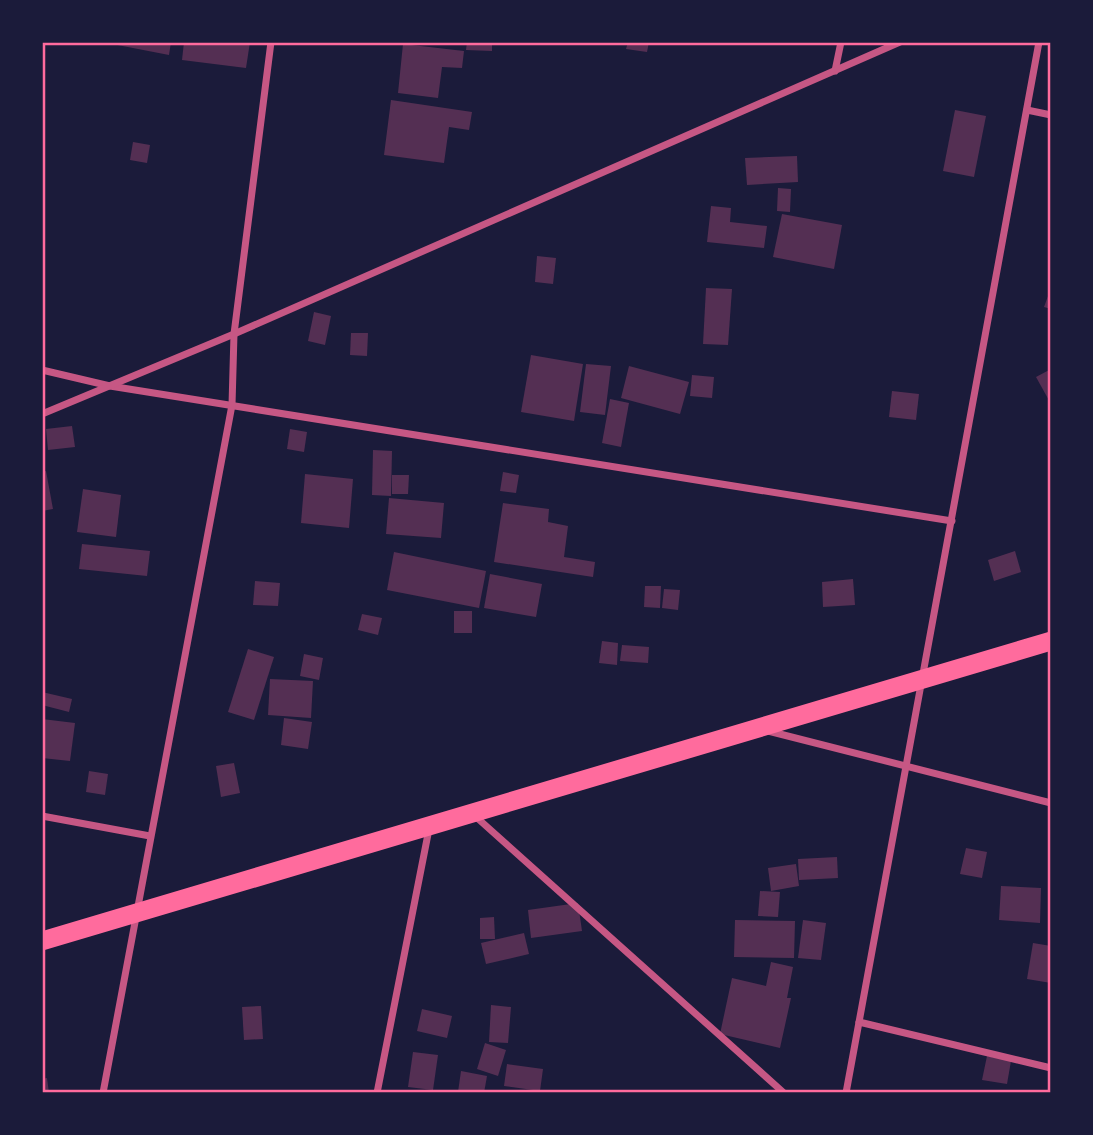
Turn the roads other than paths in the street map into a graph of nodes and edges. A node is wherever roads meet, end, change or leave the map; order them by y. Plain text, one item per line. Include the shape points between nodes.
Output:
1 (271, 42) edge
2 (841, 42) edge
3 (900, 42) edge
4 (1039, 42) edge
5 (835, 71) junction
6 (1027, 110) junction
7 (1051, 115) edge
8 (234, 334) junction
9 (42, 370) edge
10 (110, 386) junction
11 (232, 405) junction
12 (42, 414) edge
13 (952, 522) junction
14 (1051, 641) edge
15 (923, 678) junction
16 (757, 728) junction
17 (907, 766) junction
18 (1051, 803) edge
19 (471, 813) junction
20 (42, 816) edge
21 (430, 825) junction
22 (150, 836) junction
23 (135, 913) junction
24 (42, 941) edge
25 (859, 1022) junction
26 (1051, 1068) edge
27 (103, 1093) edge
28 (377, 1093) edge
29 (785, 1093) edge
30 (846, 1093) edge

1 - 8 street
2 - 5 street
3 - 5 street
4 - 6 street
5 - 8 street
6 - 7 street
6 - 13 street
8 - 10 street
8 - 11 street
9 - 10 street
10 - 11 street
10 - 12 street
11 - 13 street
11 - 22 street
13 - 15 street
14 - 15 highway
15 - 16 highway
15 - 17 street
16 - 17 street
16 - 19 highway
17 - 18 street
17 - 25 street
19 - 21 highway
19 - 29 street
20 - 22 street
21 - 23 highway
21 - 28 street
22 - 23 street
23 - 24 highway
23 - 27 street
25 - 26 street
25 - 30 street

